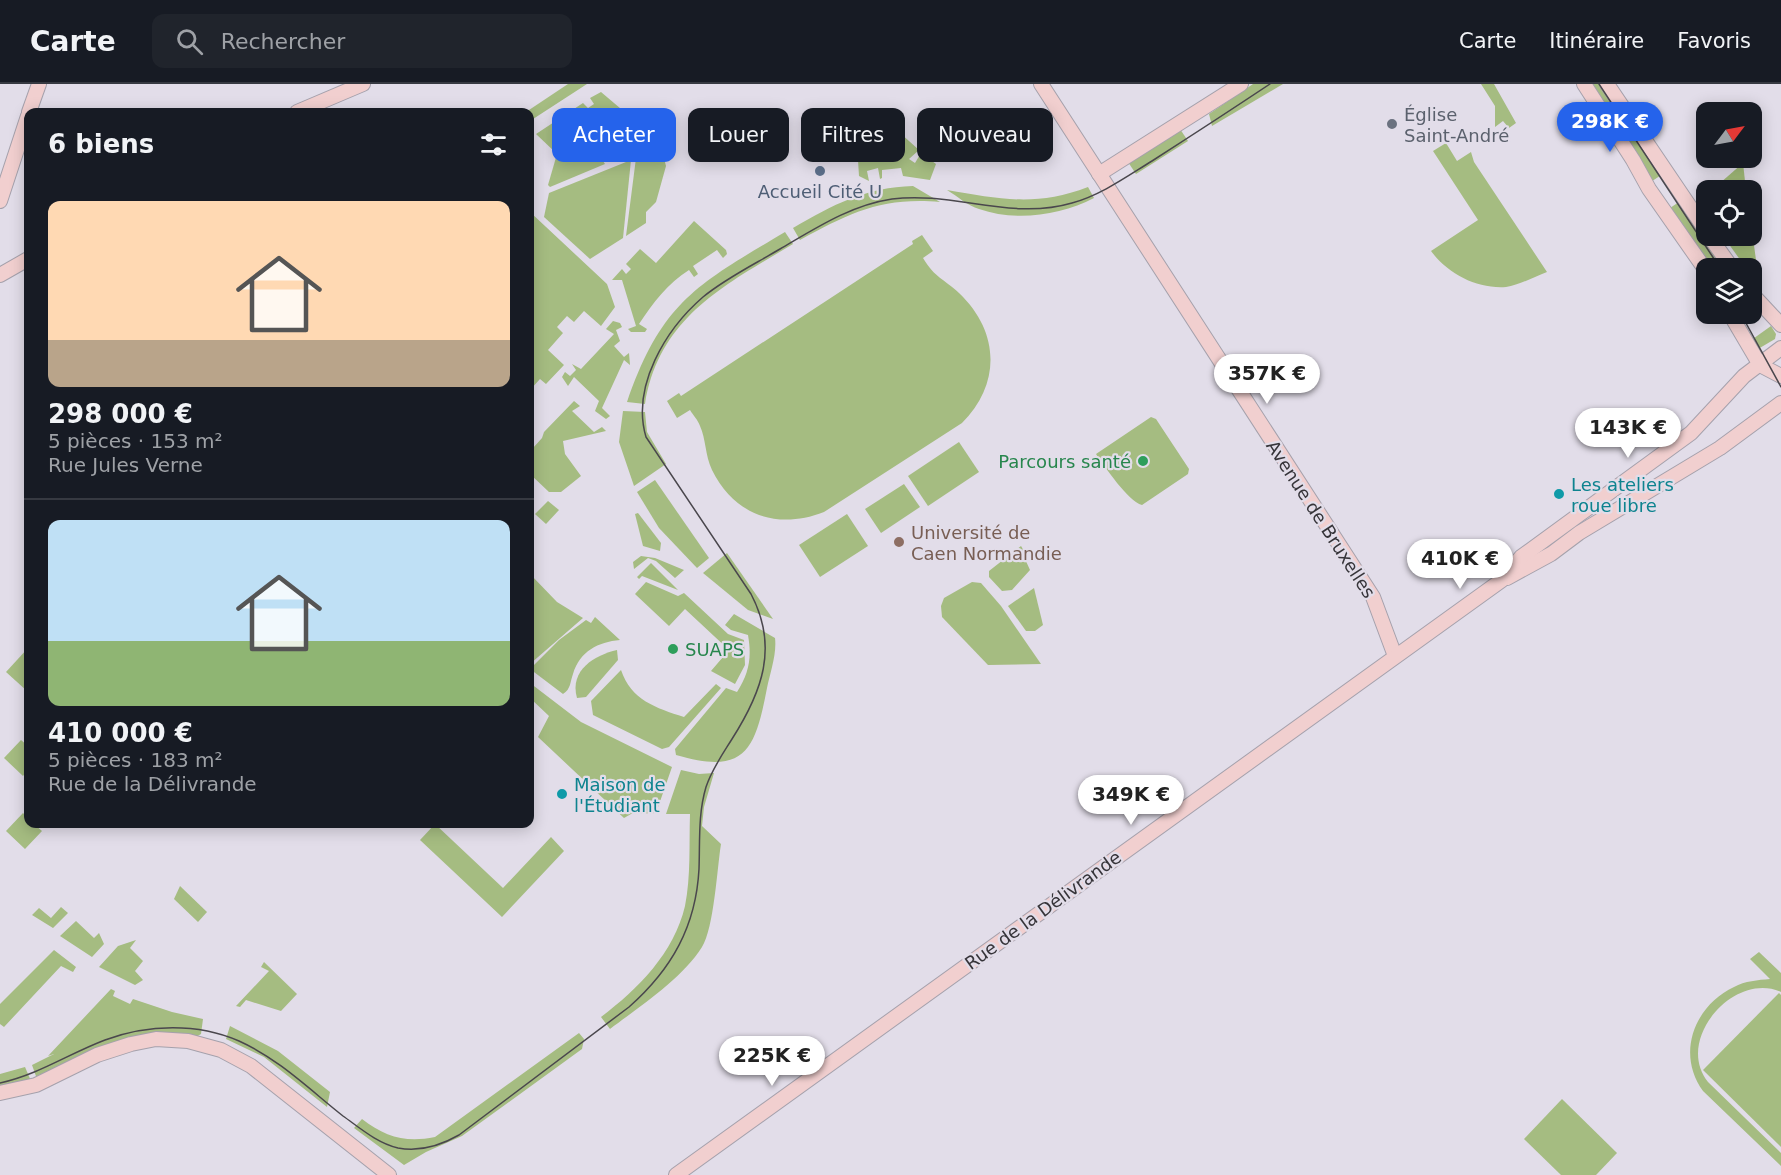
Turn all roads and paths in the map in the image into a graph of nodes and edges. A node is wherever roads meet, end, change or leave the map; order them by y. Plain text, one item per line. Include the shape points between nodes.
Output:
1 (39, 84) edge
2 (363, 84) edge
3 (1041, 84) edge
4 (1241, 84) edge
5 (1584, 84) edge
6 (1606, 84) edge
7 (31, 108) edge
8 (306, 108) edge
9 (24, 129) edge
10 (1099, 174) junction
11 (0, 201) edge
12 (1696, 216) edge
13 (1697, 258) edge
14 (24, 261) edge
15 (0, 274) edge
16 (1762, 303) edge
17 (1736, 324) edge
18 (1781, 325) edge
19 (1781, 348) edge
20 (1760, 365) junction
21 (1781, 376) edge
22 (1781, 403) edge
23 (1502, 580) junction
24 (1395, 656) junction
25 (0, 1093) edge
26 (389, 1175) edge
27 (676, 1175) edge

1 - 7 street
2 - 8 street
3 - 10 street, Avenue de Bruxelles
4 - 10 street
5 - 13 street via 1648,189
6 - 12 street
9 - 11 street
10 - 24 street, Avenue de Bruxelles via 1373,597
14 - 15 street
16 - 18 street
17 - 20 street
19 - 20 street, Rue de la Délivrande
20 - 21 street
20 - 23 street, Rue de la Délivrande via 1737,383 1691,433 1521,557
22 - 23 street via 1720,448 1551,554
23 - 24 street, Rue de la Délivrande
24 - 27 street, Rue de la Délivrande
25 - 26 street via 36,1085 88,1059 131,1044 156,1039 188,1041 221,1050 251,1066

